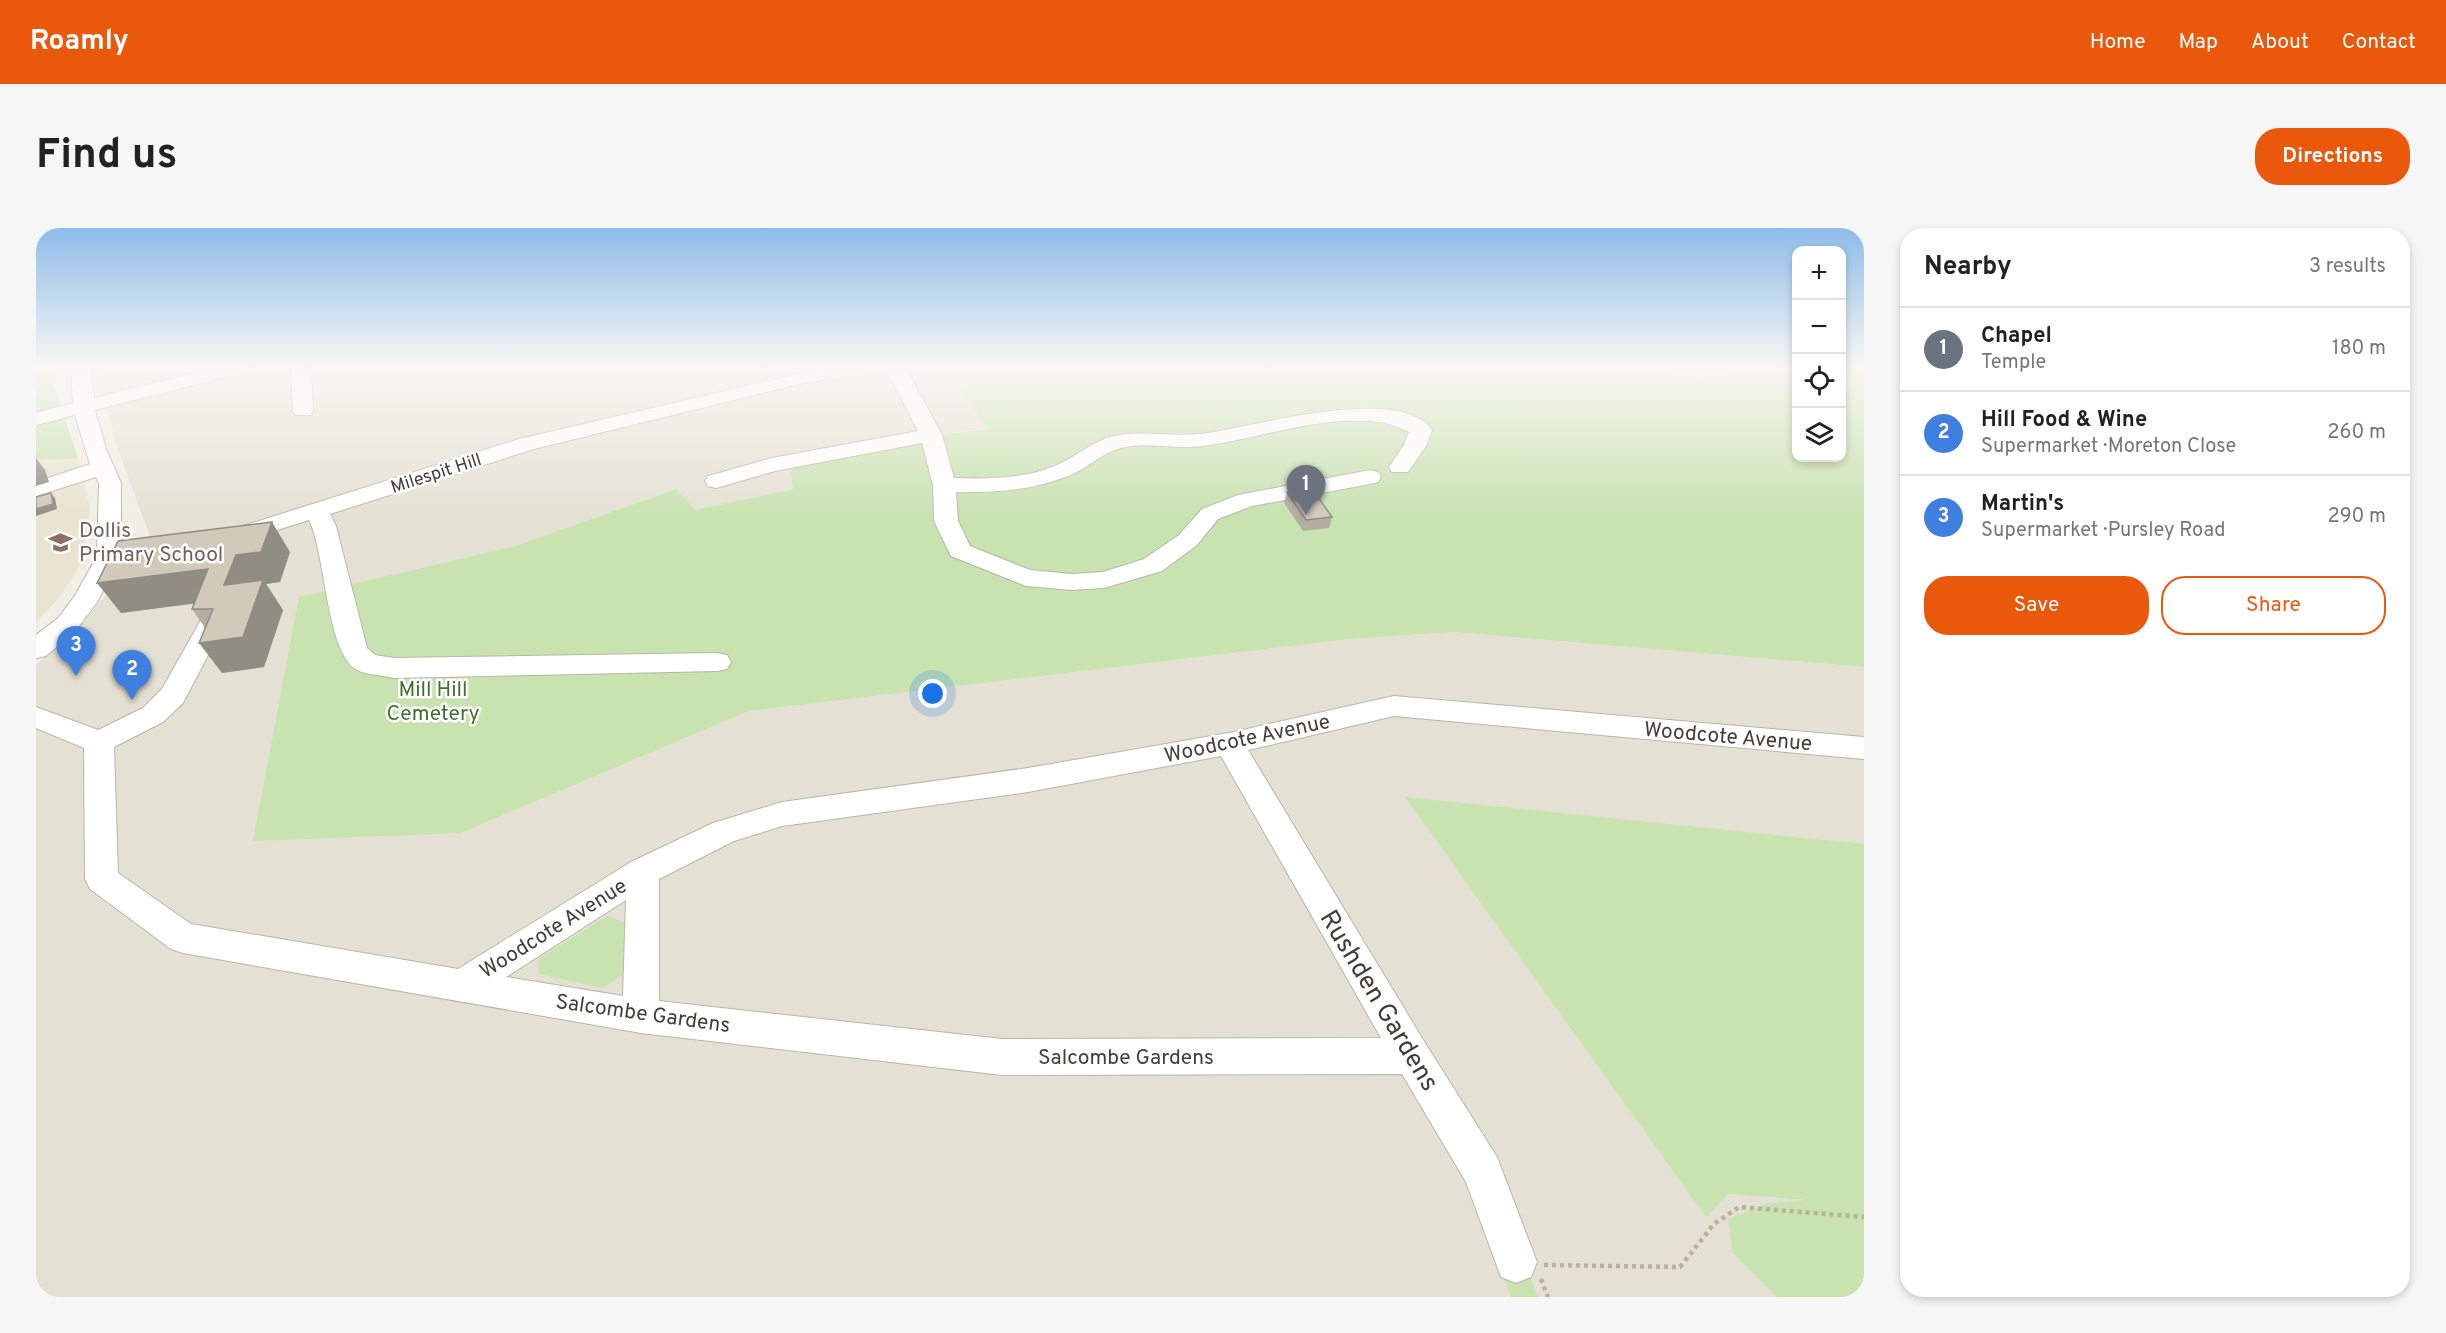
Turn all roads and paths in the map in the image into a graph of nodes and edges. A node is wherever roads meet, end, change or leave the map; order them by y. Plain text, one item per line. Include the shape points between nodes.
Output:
1 (87, 417) edge
2 (630, 417) edge
3 (921, 417) edge
4 (1341, 417) edge
5 (1360, 417) edge
6 (931, 435) junction
7 (103, 467) junction
8 (1400, 467) dead end
9 (1370, 477) dead end
10 (716, 481) dead end
11 (943, 481) junction
12 (36, 489) edge
13 (317, 512) junction
14 (214, 540) edge
15 (132, 553) edge
16 (109, 556) junction
17 (215, 617) edge
18 (36, 649) edge
19 (717, 662) dead end
20 (36, 717) edge
21 (99, 742) junction
22 (1229, 744) junction
23 (1864, 748) edge
24 (642, 872) junction
25 (463, 984) junction
26 (641, 1016) junction
27 (1412, 1056) junction
28 (1864, 1217) edge
29 (1516, 1262) joint

1 - 7 street
2 - 13 street, Milespit Hill via 527,444
3 - 6 street
4 - 11 street via 1256,428 1203,440 1122,441 1036,480 984,486
5 - 8 street via 1404,420 1420,430
6 - 10 street via 772,465
6 - 11 street
7 - 12 street
7 - 16 street via 110,483
9 - 11 street via 1246,500 1210,514 1188,540 1153,565 1104,580 1072,582 1026,578 960,551 946,521
13 - 14 street, Milespit Hill
13 - 19 street via 324,526 354,652 367,663 394,668
15 - 16 street
16 - 18 street via 85,601 67,624
17 - 21 street via 173,696 153,715
20 - 21 street
21 - 25 street, Salcombe Gardens via 102,879 183,938
22 - 23 street, Woodcote Avenue via 1394,706
22 - 24 street, Woodcote Avenue via 1028,780 782,814 724,832
22 - 27 street, Rushden Gardens
24 - 25 street, Woodcote Avenue
24 - 26 street, Woodcote Avenue
25 - 26 street, Salcombe Gardens
26 - 27 street, Salcombe Gardens via 1002,1057
27 - 29 street, Rushden Gardens via 1483,1171
28 - 29 path via 1739,1208 1714,1224 1680,1267 1560,1267

